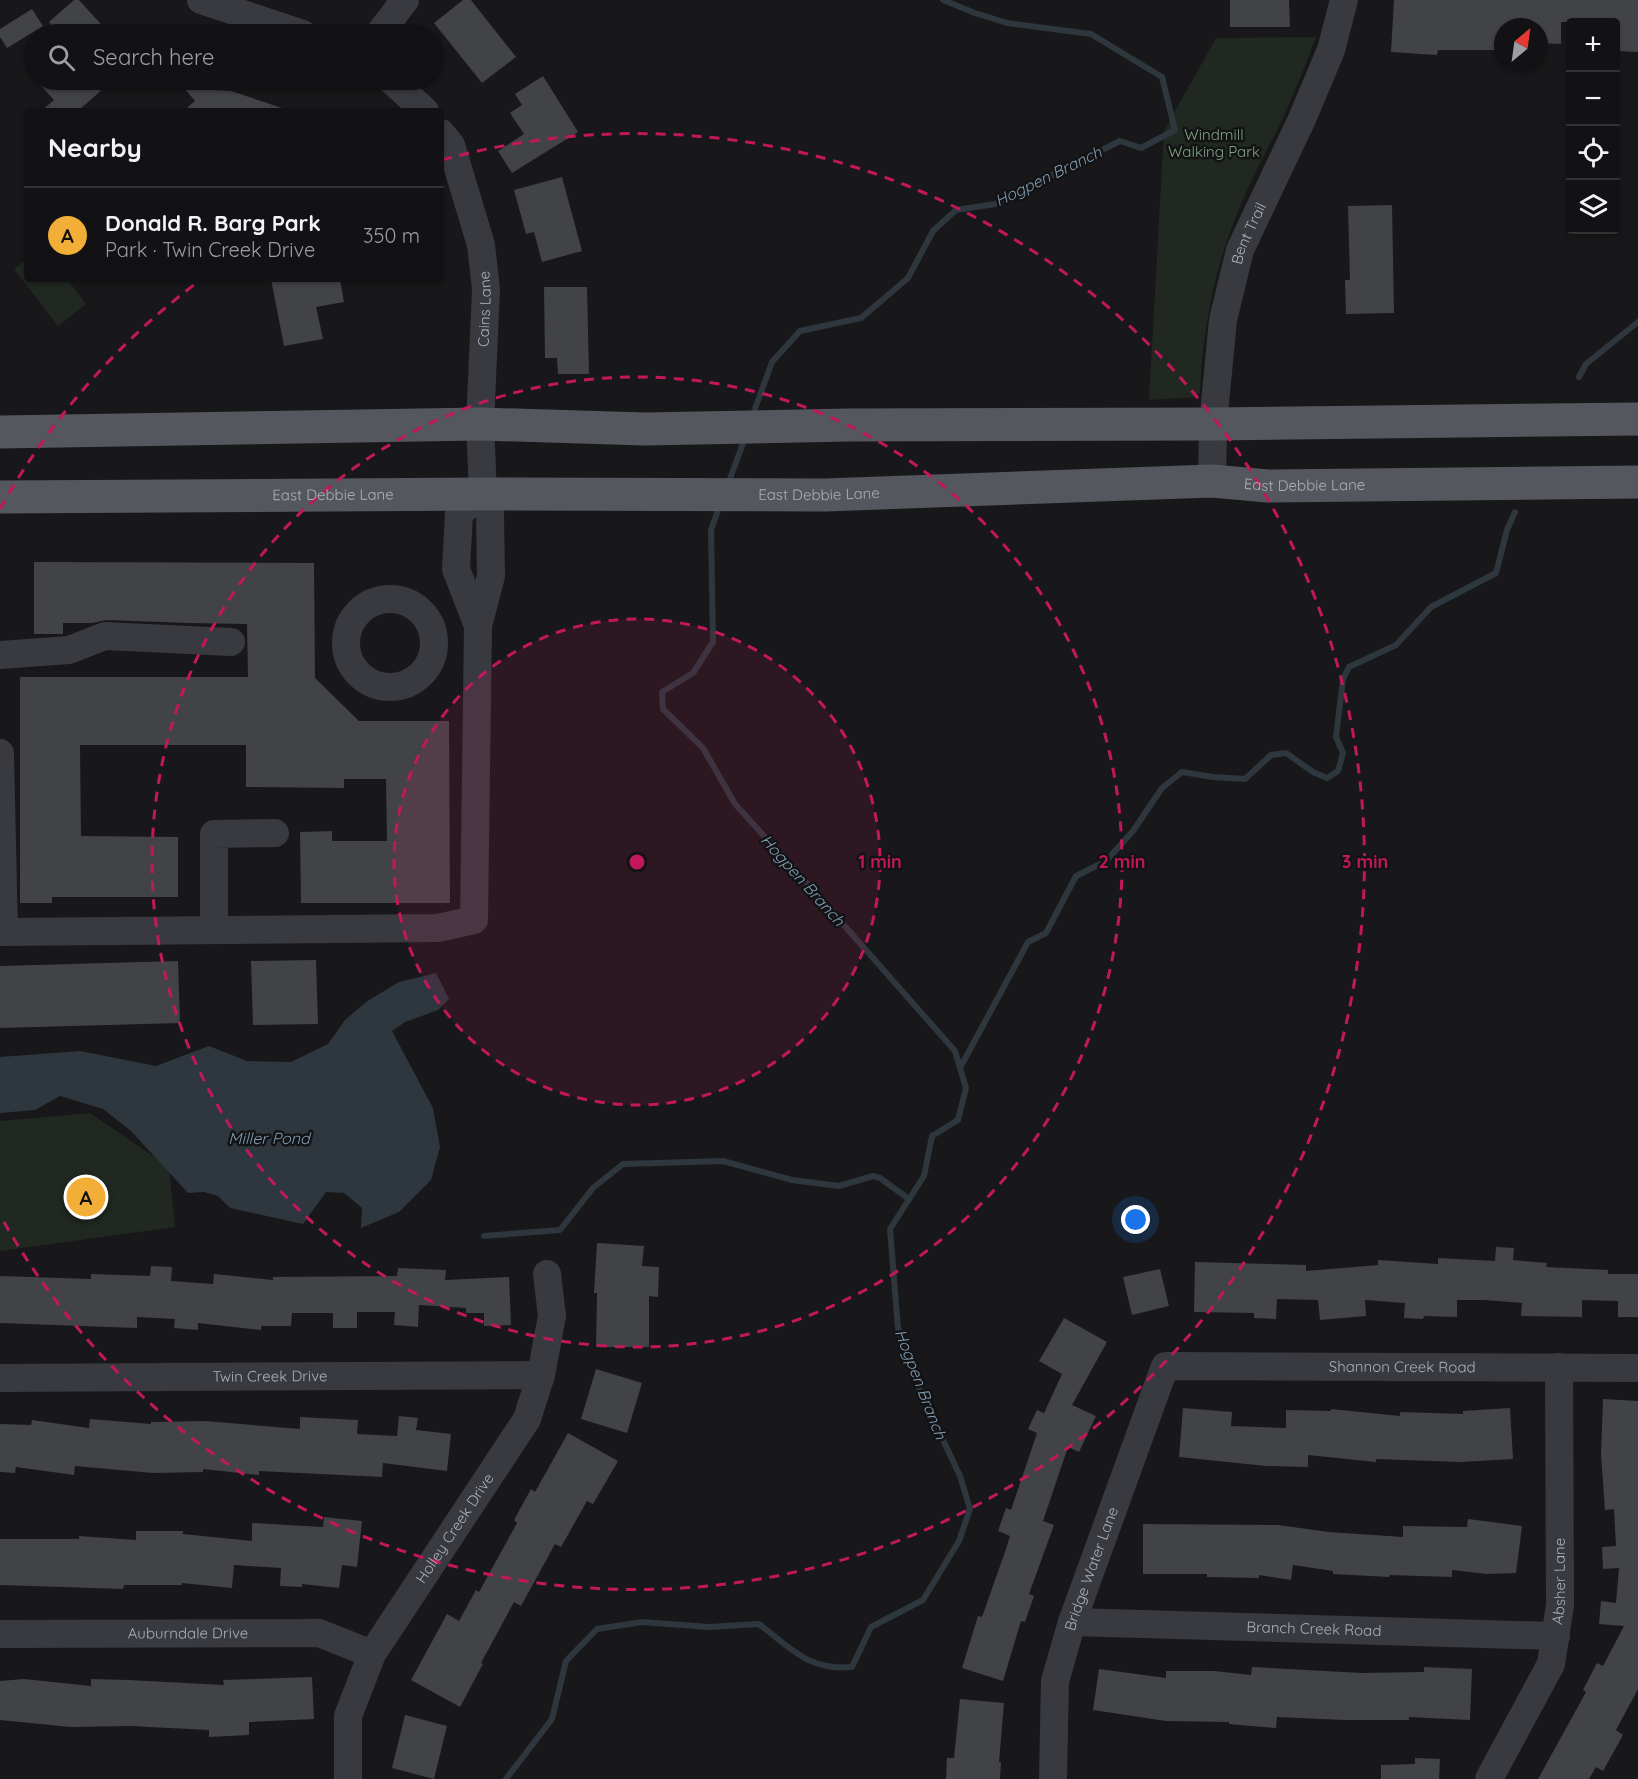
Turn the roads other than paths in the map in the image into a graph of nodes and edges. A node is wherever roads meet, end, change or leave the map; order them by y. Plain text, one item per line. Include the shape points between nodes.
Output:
1 (201, 0) edge
2 (405, 0) edge
3 (1344, 0) edge
4 (273, 24) edge
5 (387, 24) edge
6 (402, 90) edge
7 (422, 108) edge
8 (444, 136) edge
9 (1638, 419) edge
10 (480, 424) junction
11 (1213, 424) junction
12 (0, 432) edge
13 (1212, 481) junction
14 (1638, 482) edge
15 (483, 494) junction
16 (0, 497) edge
17 (478, 626) junction
18 (432, 631) dead end
19 (231, 642) dead end
20 (0, 655) edge
21 (0, 753) edge
22 (275, 833) dead end
23 (214, 930) junction
24 (2, 932) edge
25 (547, 1274) dead end
26 (1165, 1366) joint
27 (1559, 1367) junction
28 (1638, 1368) edge
29 (541, 1375) junction
30 (0, 1378) edge
31 (1072, 1623) junction
32 (0, 1634) edge
33 (1556, 1636) junction
34 (372, 1654) junction
35 (348, 1779) edge
36 (1053, 1779) edge
37 (1489, 1779) edge

1 - 4 street
2 - 5 street
3 - 11 street, Bent Trail via 1331,50 1239,250 1223,320
6 - 7 street
8 - 10 street, Cains Lane via 451,145 481,245 486,289
9 - 11 main road
10 - 11 main road via 645,429
10 - 12 main road
10 - 15 street, Cains Lane
11 - 13 street, Bent Trail
13 - 14 main road, East Debbie Lane via 1268,486
13 - 15 main road, East Debbie Lane via 825,495
15 - 16 main road, East Debbie Lane
15 - 17 street, Cains Lane via 490,513 491,576
17 - 18 street
17 - 23 street, Cains Lane via 474,920 438,928
19 - 20 street via 105,636 69,650
21 - 24 street
22 - 23 street via 214,834
23 - 24 street
25 - 29 street, Holley Creek Drive via 552,1316
26 - 27 street, Shannon Creek Road
26 - 31 street, Bridge Water Lane
27 - 28 street, Shannon Creek Road
27 - 33 street, Absher Lane via 1560,1605
29 - 30 street, Twin Creek Drive
29 - 34 street, Holley Creek Drive via 527,1419
31 - 33 street, Branch Creek Road
31 - 36 street, Bridge Water Lane via 1055,1681
32 - 34 street, Auburndale Drive via 319,1633
33 - 37 street, Absher Lane via 1551,1664
34 - 35 street, Holley Creek Drive via 348,1716

